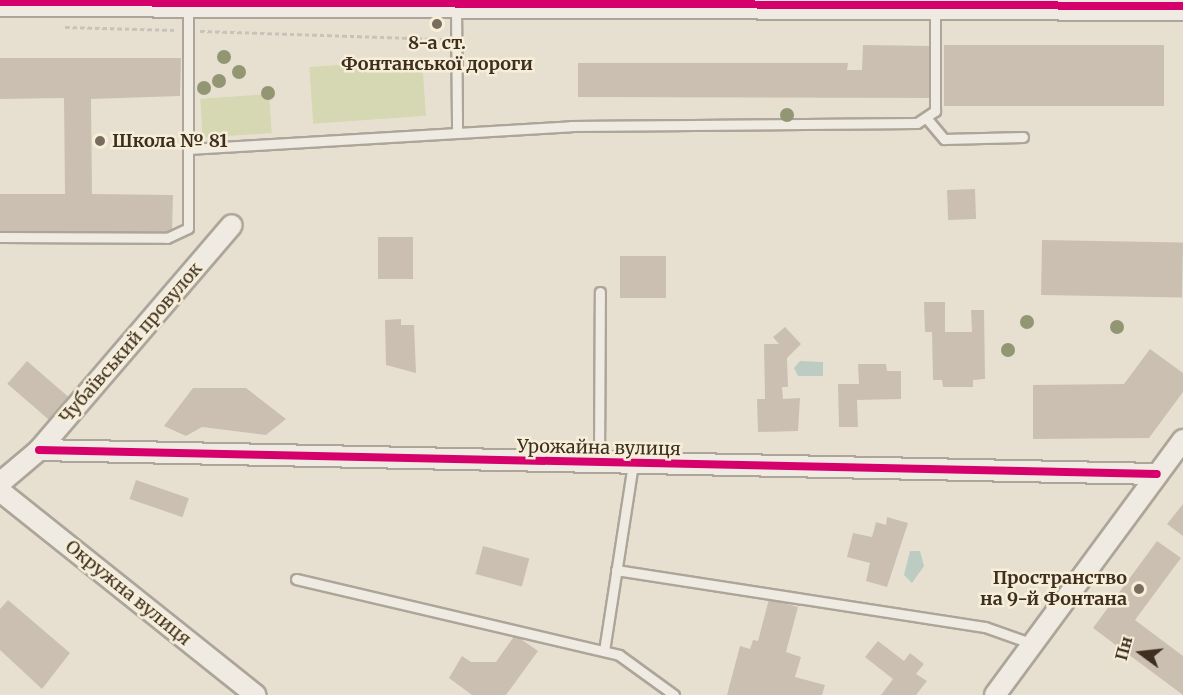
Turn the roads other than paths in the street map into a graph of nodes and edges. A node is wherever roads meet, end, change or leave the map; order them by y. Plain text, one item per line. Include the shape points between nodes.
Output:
1 (188, 1) edge
2 (259, 1) edge
3 (456, 1) edge
4 (4, 2) edge
5 (935, 4) junction
6 (1183, 6) edge
7 (928, 120) junction
8 (458, 133) junction
9 (1023, 137) dead end
10 (188, 149) junction
11 (232, 225) dead end
12 (0, 237) edge
13 (600, 292) dead end
14 (1183, 440) edge
15 (39, 450) junction
16 (598, 463) junction
17 (633, 464) junction
18 (1157, 474) junction
19 (0, 483) edge
20 (0, 491) edge
21 (616, 570) junction
22 (296, 579) dead end
23 (1033, 644) junction
24 (604, 651) junction
25 (256, 695) edge
26 (674, 695) edge
27 (996, 695) edge

1 - 2 main road
1 - 4 main road
1 - 10 lane
2 - 3 main road
3 - 5 main road
3 - 8 lane
5 - 6 main road
5 - 7 lane via 935,111
7 - 8 lane
7 - 9 lane via 944,139
8 - 10 lane
10 - 12 lane via 189,228 182,235
11 - 15 street, Чубаївський провулок
13 - 16 lane
14 - 18 street
15 - 16 street, Урожайна вулиця
15 - 19 street, Чубаївський провулок
16 - 17 street, Урожайна вулиця
17 - 18 street, Урожайна вулиця
17 - 21 lane
18 - 23 street
20 - 25 street, Окружна вулиця
21 - 23 lane via 974,625
21 - 24 lane
22 - 24 lane
23 - 27 street
24 - 26 lane via 619,655

